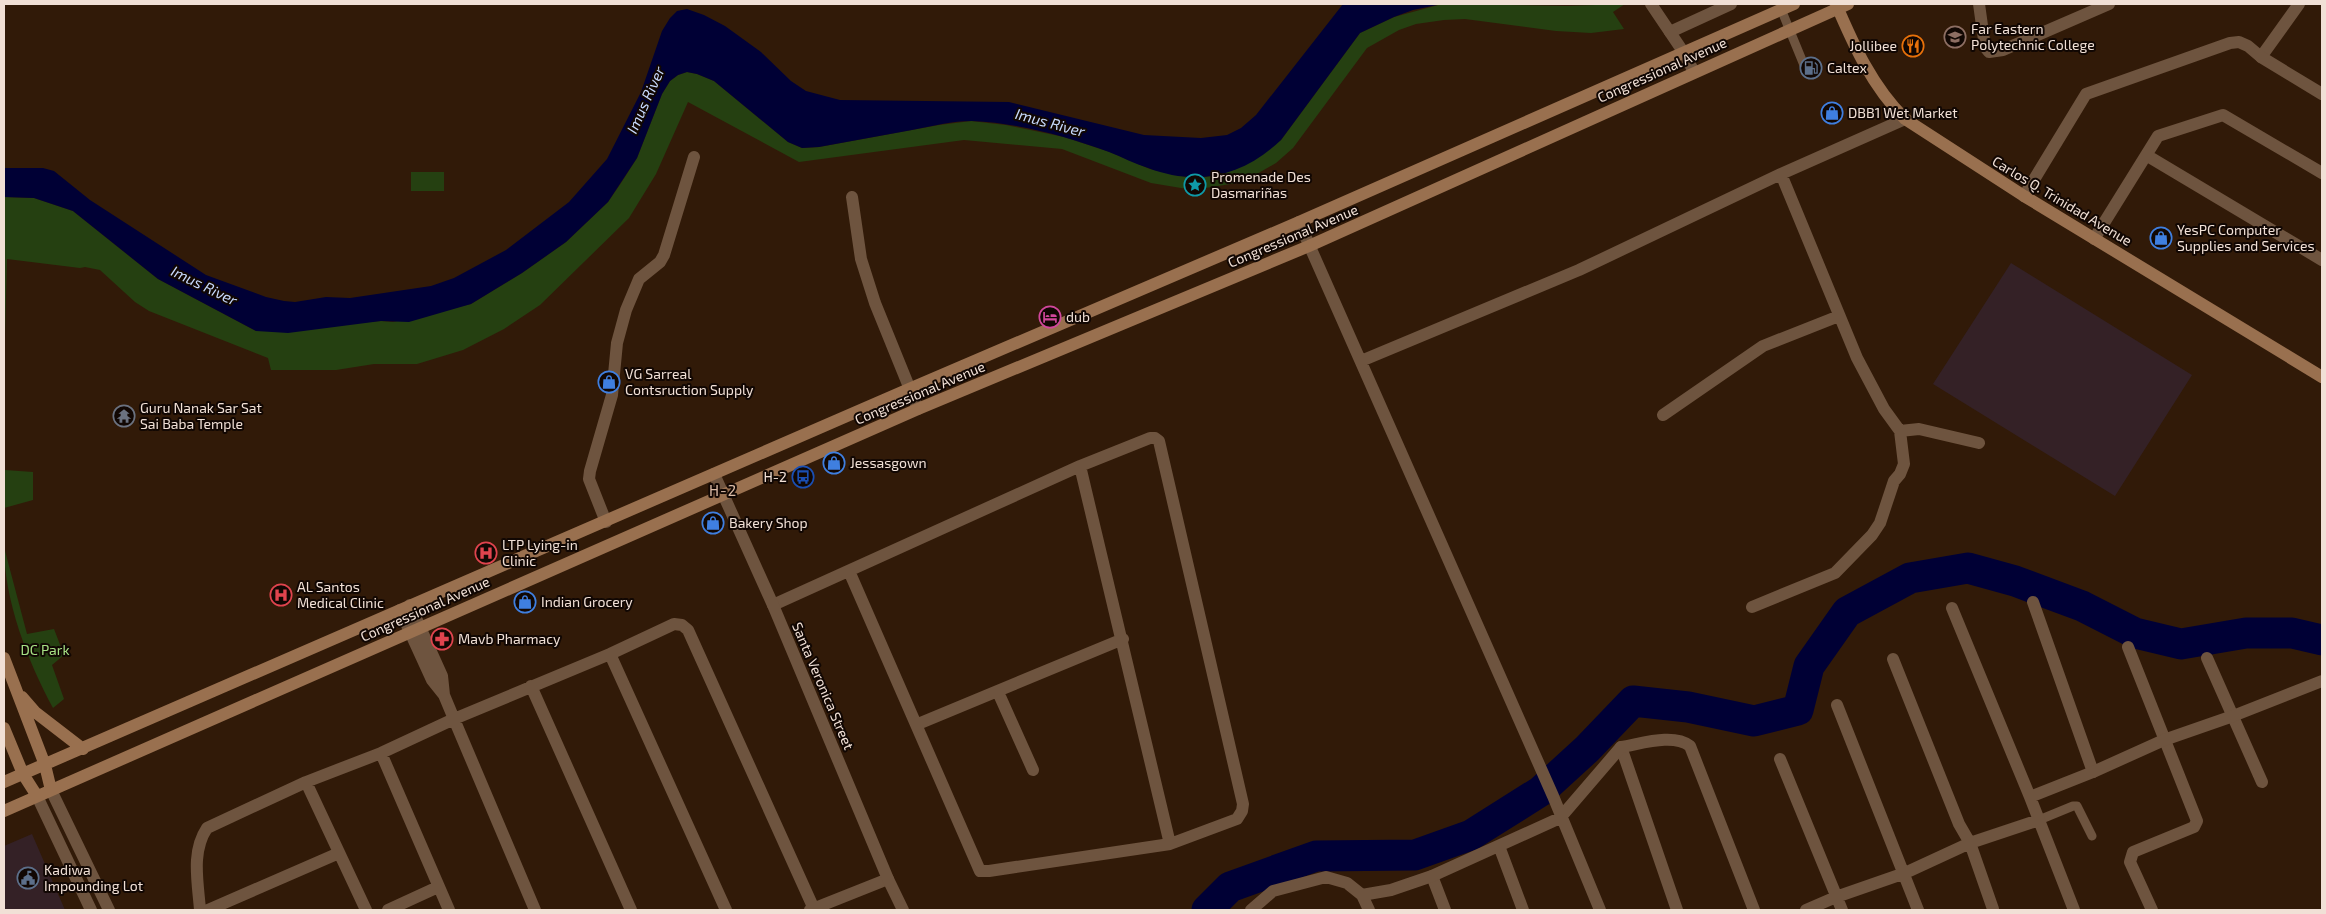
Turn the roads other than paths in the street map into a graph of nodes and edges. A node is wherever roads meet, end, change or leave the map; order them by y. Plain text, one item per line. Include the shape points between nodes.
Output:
1 (1651, 4) edge
2 (1731, 4) edge
3 (1794, 4) edge
4 (1980, 4) edge
5 (2109, 4) edge
6 (2299, 4) edge
7 (1841, 5) edge
8 (1781, 10) junction
9 (1788, 30) junction
10 (1670, 32) junction
11 (1684, 53) junction
12 (2261, 57) junction
13 (1809, 68) dead end
14 (1694, 72) junction
15 (2322, 94) edge
16 (1905, 119) junction
17 (2146, 155) junction
18 (694, 157) dead end
19 (2322, 173) edge
20 (1781, 174) junction
21 (2024, 196) junction
22 (852, 197) dead end
23 (1299, 222) junction
24 (2094, 238) junction
25 (1309, 246) junction
26 (2322, 260) edge
27 (1838, 316) junction
28 (1361, 361) junction
29 (2322, 376) edge
30 (909, 388) junction
31 (918, 410) junction
32 (1662, 415) dead end
33 (1900, 431) junction
34 (1979, 443) dead end
35 (1080, 466) junction
36 (714, 474) junction
37 (723, 496) junction
38 (606, 522) junction
39 (849, 571) junction
40 (2033, 602) dead end
41 (773, 604) junction
42 (1752, 607) dead end
43 (405, 608) junction
44 (1952, 608) dead end
45 (415, 630) junction
46 (1123, 639) junction
47 (2128, 647) dead end
48 (610, 654) junction
49 (4, 658) edge
50 (2207, 658) dead end
51 (1892, 659) dead end
52 (2322, 681) edge
53 (531, 686) junction
54 (15, 689) junction
55 (998, 692) junction
56 (1837, 705) dead end
57 (2233, 716) junction
58 (454, 719) junction
59 (918, 724) junction
60 (4, 728) edge
61 (2164, 740) junction
62 (1621, 747) junction
63 (83, 749) junction
64 (382, 753) junction
65 (1780, 759) dead end
66 (45, 764) junction
67 (1033, 770) dead end
68 (2093, 772) junction
69 (23, 774) junction
70 (4, 782) edge
71 (306, 782) junction
72 (2262, 782) dead end
73 (51, 790) junction
74 (37, 796) junction
75 (2030, 796) junction
76 (4, 810) edge
77 (1560, 818) junction
78 (2039, 820) junction
79 (2092, 836) dead end
80 (1970, 843) junction
81 (1170, 844) junction
82 (1499, 846) junction
83 (339, 853) junction
84 (1904, 873) junction
85 (1432, 876) junction
86 (888, 879) junction
87 (438, 887) junction
88 (1362, 895) junction
89 (1836, 897) junction
90 (812, 909) edge
91 (1993, 909) dead end
92 (91, 910) edge
93 (109, 910) edge
94 (200, 910) edge
95 (208, 910) edge
96 (366, 910) edge
97 (388, 910) edge
98 (449, 910) edge
99 (535, 910) edge
100 (632, 910) edge
101 (726, 910) edge
102 (903, 910) edge
103 (1251, 910) edge
104 (1366, 910) edge
105 (1445, 910) edge
106 (1522, 910) edge
107 (1600, 910) edge
108 (1677, 910) edge
109 (1754, 910) edge
110 (1806, 910) edge
111 (1842, 910) edge
112 (1918, 910) edge
113 (2074, 910) edge
114 (2152, 910) edge

1 - 10 street
2 - 10 street
3 - 8 main road, Congressional Avenue
4 - 5 street via 1985,47 1989,52 2003,50
6 - 12 street
7 - 9 main road, Congressional Avenue
7 - 16 main road, Carlos Q. Trinidad Avenue via 1866,69 1890,105
8 - 9 lane
8 - 11 main road, Congressional Avenue
9 - 13 lane via 1806,70
9 - 14 main road, Congressional Avenue
10 - 11 street
11 - 14 street
11 - 23 main road, Congressional Avenue
12 - 15 street
12 - 21 street via 2239,42 2230,43 2086,94
14 - 25 main road, Congressional Avenue
16 - 20 street
16 - 21 main road, Carlos Q. Trinidad Avenue
17 - 19 street via 2158,136 2223,115
17 - 24 street
17 - 26 street
18 - 38 street via 664,255 639,279 616,343 612,395 589,479
20 - 27 street
20 - 28 street via 1579,270
21 - 24 main road, Carlos Q. Trinidad Avenue
22 - 30 street via 862,259 875,303
23 - 25 street
23 - 30 main road, Congressional Avenue
24 - 29 main road, Carlos Q. Trinidad Avenue
25 - 28 street
25 - 31 main road, Congressional Avenue
27 - 32 street via 1763,346
27 - 33 street via 1884,409
28 - 77 street
30 - 31 street
30 - 36 main road, Congressional Avenue
31 - 37 main road, Congressional Avenue
33 - 34 street via 1919,429
33 - 42 street via 1904,464 1872,535 1835,573
35 - 39 street
35 - 46 street
35 - 81 street via 1150,438 1159,441 1243,804 1237,819
36 - 37 street, Santa Veronica Street
36 - 38 main road, Congressional Avenue
37 - 41 street, Santa Veronica Street
37 - 45 main road, Congressional Avenue
38 - 43 main road, Congressional Avenue
39 - 41 street
39 - 59 street
40 - 68 street
41 - 86 street, Santa Veronica Street
43 - 45 street
43 - 63 main road, Congressional Avenue
44 - 75 street
45 - 58 street via 432,680 444,695
45 - 73 main road, Congressional Avenue
46 - 55 street
46 - 81 street
47 - 61 street
48 - 53 street
48 - 90 street via 674,624 688,630
48 - 101 street
49 - 54 main road
50 - 57 street
51 - 80 street via 1959,824
52 - 57 street
53 - 58 street
53 - 100 street
54 - 63 main road via 35,712
54 - 66 main road
55 - 59 street
55 - 67 street
56 - 84 street
57 - 61 street
57 - 72 street
58 - 64 street
58 - 99 street
59 - 81 street via 980,871
60 - 69 main road
61 - 68 street
61 - 114 street via 2197,824 2130,856
62 - 77 street
62 - 108 street
62 - 109 street via 1674,740 1690,746
63 - 66 main road, Congressional Avenue
64 - 71 street
64 - 87 street
65 - 89 street
66 - 69 main road, Congressional Avenue
66 - 73 main road
68 - 75 street
69 - 70 main road, Congressional Avenue
69 - 74 main road
71 - 83 street
71 - 94 street via 207,828 199,840 196,855
73 - 74 main road, Congressional Avenue
73 - 93 street
74 - 76 main road, Congressional Avenue
74 - 92 street
75 - 78 street
77 - 82 street
77 - 107 street
78 - 79 lane via 2077,806
78 - 80 street
78 - 113 street
80 - 84 street
80 - 91 street
82 - 85 street
82 - 106 street
83 - 95 street
83 - 96 street
84 - 89 street
84 - 112 street
85 - 88 street via 1391,890
85 - 105 street
86 - 90 street
86 - 102 street, Santa Veronica Street
87 - 97 street
87 - 98 street
88 - 103 street via 1347,883 1326,877 1273,891
88 - 104 street
89 - 110 street
89 - 111 street

